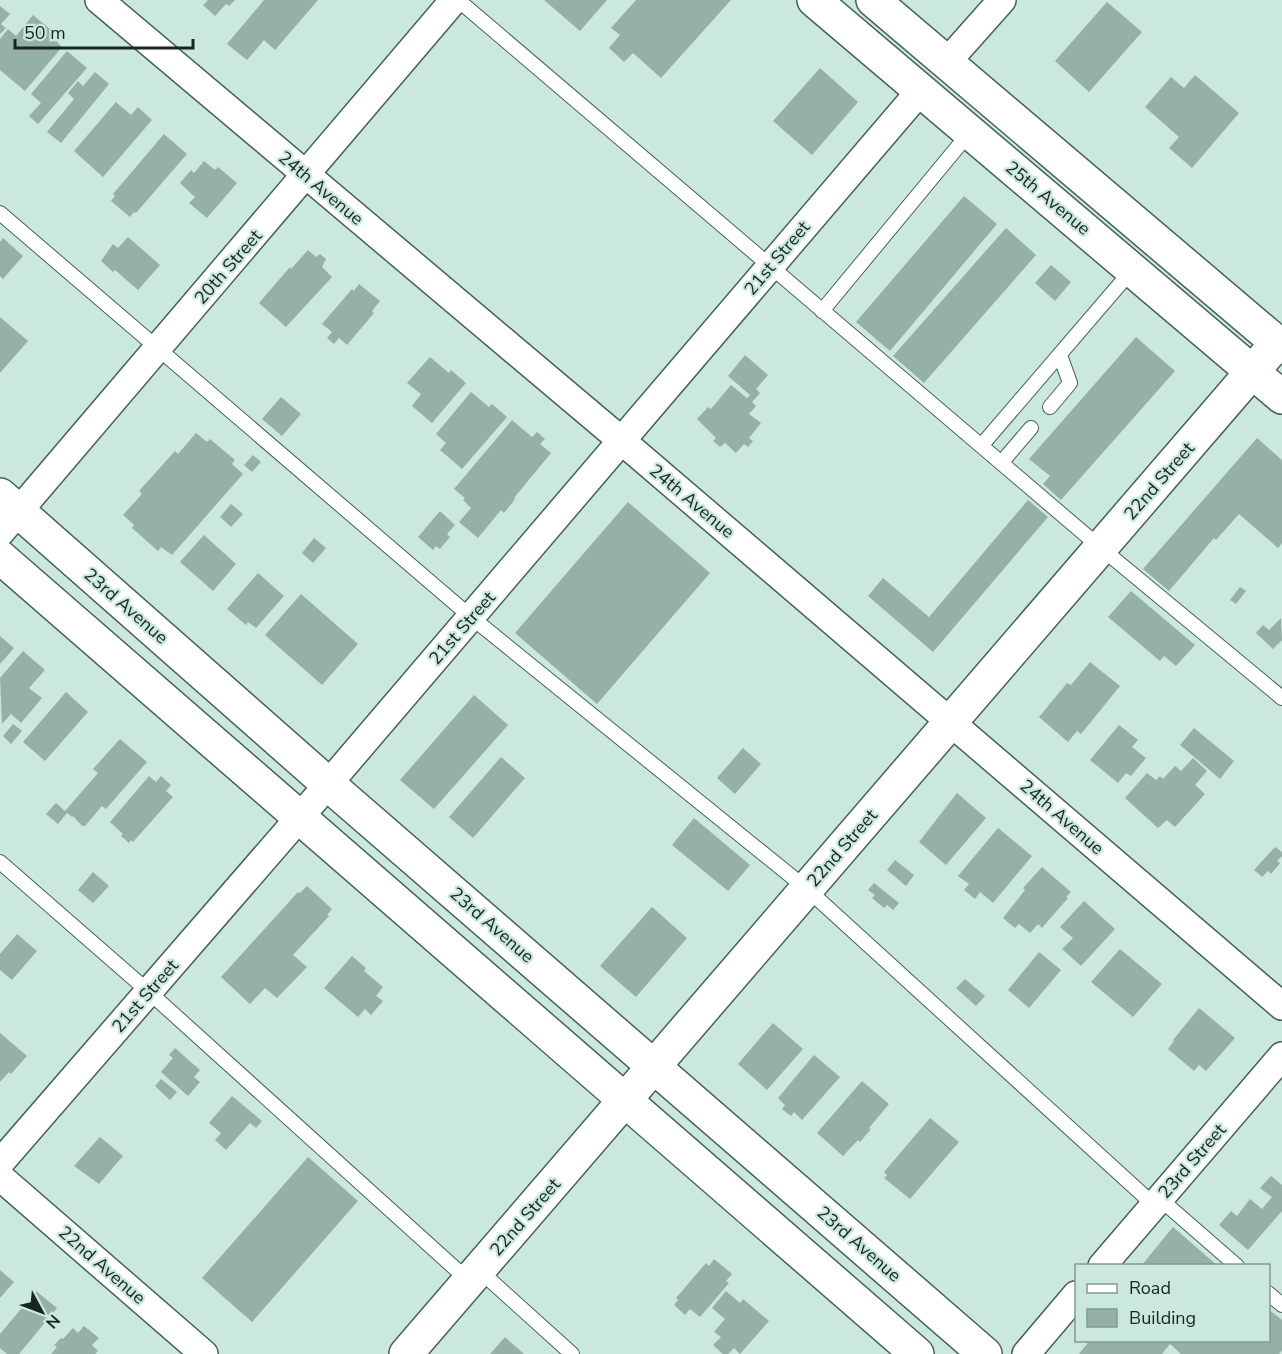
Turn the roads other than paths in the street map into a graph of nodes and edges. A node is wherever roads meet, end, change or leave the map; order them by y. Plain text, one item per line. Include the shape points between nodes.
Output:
1 (99, 0) edge
2 (456, 0) edge
3 (814, 0) edge
4 (873, 0) edge
5 (1002, 0) edge
6 (946, 63) junction
7 (921, 90) junction
8 (970, 132) junction
9 (306, 175) junction
10 (0, 213) edge
11 (770, 267) junction
12 (1132, 270) junction
13 (822, 311) junction
14 (1280, 345) edge
15 (157, 349) junction
16 (1060, 355) junction
17 (1253, 372) junction
18 (1282, 397) edge
19 (1050, 407) dead end
20 (1031, 428) dead end
21 (622, 441) junction
22 (981, 446) junction
23 (1001, 463) junction
24 (6, 513) edge
25 (1101, 548) junction
26 (0, 557) edge
27 (471, 617) junction
28 (1282, 698) edge
29 (951, 722) junction
30 (328, 784) junction
31 (300, 817) junction
32 (0, 862) edge
33 (807, 889) junction
34 (149, 992) junction
35 (1282, 1006) edge
36 (1282, 1056) edge
37 (654, 1066) junction
38 (625, 1100) junction
39 (0, 1163) edge
40 (0, 1177) edge
41 (1156, 1202) junction
42 (1104, 1264) edge
43 (1234, 1264) edge
44 (474, 1275) junction
45 (1270, 1294) edge
46 (1075, 1297) edge
47 (1282, 1305) edge
48 (204, 1354) edge
49 (406, 1354) edge
50 (572, 1354) edge
51 (917, 1354) edge
52 (985, 1354) edge
53 (1026, 1354) edge

1 - 9 street, 24th Avenue
2 - 9 street, 20th Street
2 - 11 lane
3 - 7 street, 25th Avenue
4 - 6 street, 25th Avenue
5 - 6 street
6 - 14 street, 25th Avenue
7 - 8 street, 25th Avenue
7 - 11 street, 21st Street
8 - 12 street, 25th Avenue
8 - 13 lane
9 - 15 street, 20th Street
9 - 21 street, 24th Avenue
10 - 15 lane
11 - 13 lane
11 - 21 street, 21st Street
12 - 16 lane
12 - 17 street, 25th Avenue
13 - 22 lane
14 - 17 street, 22nd Street
15 - 24 street, 20th Street
15 - 27 lane
16 - 19 lane via 1070,383
16 - 22 lane
17 - 18 street, 25th Avenue
17 - 25 street, 22nd Street
20 - 23 lane
21 - 27 street, 21st Street
21 - 29 street, 24th Avenue
22 - 23 lane
23 - 25 lane
24 - 30 street, 23rd Avenue
25 - 28 lane
25 - 29 street, 22nd Street
26 - 31 street
27 - 30 street, 21st Street
27 - 33 lane
29 - 33 street, 22nd Street
29 - 35 street, 24th Avenue
30 - 31 street, 21st Street
30 - 37 street, 23rd Avenue
31 - 34 street, 21st Street
31 - 38 street
32 - 34 lane
33 - 37 street, 22nd Street
33 - 41 lane
34 - 39 street, 21st Street
34 - 44 lane
36 - 41 street, 23rd Street
37 - 38 street, 22nd Street
37 - 52 street, 23rd Avenue
38 - 44 street, 22nd Street
38 - 51 street
40 - 48 street, 22nd Avenue
41 - 42 street, 23rd Street
41 - 43 lane
44 - 49 street, 22nd Street
44 - 50 lane
45 - 47 lane
46 - 53 street

